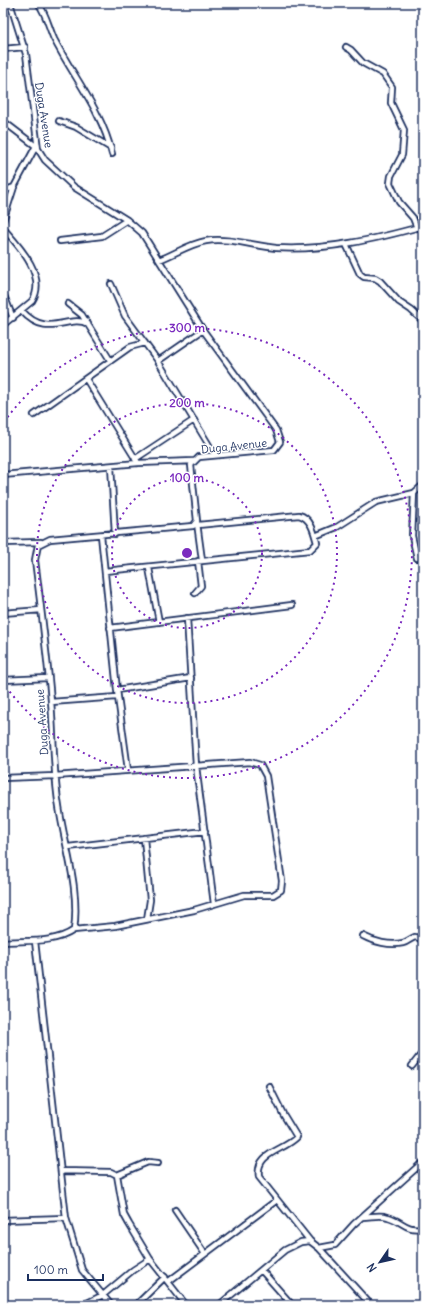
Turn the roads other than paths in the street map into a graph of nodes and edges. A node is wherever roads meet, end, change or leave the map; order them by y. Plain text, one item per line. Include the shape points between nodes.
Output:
1 (10, 3) edge
2 (38, 3) edge
3 (25, 47) junction
4 (346, 48) dead end
5 (3, 49) edge
6 (3, 121) edge
7 (59, 121) dead end
8 (37, 147) junction
9 (111, 148) junction
10 (112, 154) dead end
11 (14, 187) junction
12 (3, 191) edge
13 (127, 220) junction
14 (3, 221) edge
15 (423, 226) edge
16 (3, 228) edge
17 (417, 228) junction
18 (60, 241) dead end
19 (346, 244) junction
20 (159, 260) junction
21 (111, 284) dead end
22 (3, 293) edge
23 (68, 304) dead end
24 (22, 311) junction
25 (13, 318) junction
26 (423, 321) edge
27 (3, 324) edge
28 (88, 324) junction
29 (203, 330) junction
30 (145, 343) junction
31 (110, 360) junction
32 (158, 361) junction
33 (86, 378) junction
34 (34, 415) dead end
35 (194, 420) junction
36 (215, 455) junction
37 (137, 461) junction
38 (194, 461) junction
39 (111, 466) junction
40 (3, 475) edge
41 (423, 485) edge
42 (414, 493) junction
43 (197, 523) junction
44 (115, 534) junction
45 (101, 535) junction
46 (315, 536) junction
47 (43, 542) junction
48 (3, 544) edge
49 (417, 558) dead end
50 (200, 561) junction
51 (149, 568) junction
52 (105, 571) junction
53 (195, 593) dead end
54 (292, 605) dead end
55 (41, 610) junction
56 (3, 612) edge
57 (187, 618) junction
58 (159, 622) junction
59 (110, 628) junction
60 (48, 678) junction
61 (191, 678) junction
62 (3, 680) edge
63 (117, 690) junction
64 (117, 697) junction
65 (51, 702) junction
66 (196, 766) junction
67 (128, 770) junction
68 (55, 776) junction
69 (3, 778) edge
70 (204, 831) junction
71 (144, 838) junction
72 (68, 847) junction
73 (214, 904) junction
74 (147, 919) junction
75 (74, 930) junction
76 (362, 936) dead end
77 (35, 940) junction
78 (3, 942) edge
79 (423, 942) edge
80 (423, 1052) edge
81 (412, 1066) dead end
82 (269, 1086) dead end
83 (423, 1162) edge
84 (158, 1163) dead end
85 (62, 1171) junction
86 (117, 1175) junction
87 (276, 1200) junction
88 (174, 1210) dead end
89 (362, 1217) junction
90 (66, 1218) junction
91 (3, 1220) edge
92 (423, 1228) edge
93 (310, 1240) junction
94 (319, 1248) junction
95 (205, 1254) junction
96 (150, 1259) junction
97 (262, 1271) junction
98 (165, 1277) junction
99 (169, 1281) junction
100 (103, 1295) junction
101 (83, 1305) edge
102 (111, 1305) edge
103 (136, 1305) edge
104 (186, 1305) edge
105 (219, 1305) edge
106 (292, 1305) edge
107 (371, 1305) edge

1 - 3 street, Duga Avenue
2 - 9 street via 54,39 88,95 108,135
3 - 5 street
3 - 8 street, Duga Avenue
4 - 17 street via 363,63 384,74 392,87 391,103 404,130 402,155 391,176 390,186 399,202 413,218
6 - 8 street
7 - 9 street via 76,127
8 - 11 street
8 - 13 street, Duga Avenue via 45,160 74,187
9 - 10 street
11 - 12 street
11 - 14 street
13 - 18 street via 102,236
13 - 20 street, Duga Avenue via 142,233
15 - 17 street
16 - 24 street via 26,258 36,281 36,296
17 - 19 street
19 - 20 street via 276,248 207,241 185,246
19 - 26 street via 360,274 380,281 399,302
20 - 29 street, Duga Avenue
21 - 30 street via 125,316
22 - 25 street
23 - 28 street via 82,315
24 - 25 street
24 - 28 street via 27,317 46,326 80,321
25 - 27 street
28 - 31 street
29 - 32 street
29 - 36 street, Duga Avenue via 276,430 280,442 274,450
30 - 31 street via 130,347
30 - 32 street
31 - 33 street
32 - 35 street
33 - 34 street
33 - 37 street
35 - 36 street
35 - 37 street
36 - 38 street, Duga Avenue
37 - 38 street
37 - 39 street
38 - 43 street, Duga Avenue via 192,466
39 - 40 street
39 - 44 street
41 - 42 street
42 - 46 street via 376,502 337,527
42 - 49 street via 412,536
43 - 44 street via 187,527
43 - 46 street via 299,515 306,516
43 - 50 street, Duga Avenue
44 - 45 street
45 - 47 street via 50,539
45 - 52 street
46 - 50 street via 317,544 310,550
47 - 48 street
47 - 55 street, Duga Avenue via 38,545 35,560
50 - 51 street
50 - 53 street, Duga Avenue via 201,586
51 - 52 street
51 - 58 street
52 - 59 street
54 - 57 street
55 - 56 street
55 - 60 street, Duga Avenue
57 - 58 street
57 - 61 street
58 - 59 street
59 - 63 street
60 - 62 street
60 - 65 street, Duga Avenue
61 - 63 street
61 - 66 street
63 - 64 street
64 - 65 street
64 - 67 street
65 - 68 street, Duga Avenue
66 - 67 street
66 - 70 street
66 - 73 street via 250,762 260,765 266,776 282,881 281,890 273,895 244,896
67 - 68 street
68 - 69 street
68 - 72 street, Duga Avenue
70 - 71 street
70 - 73 street
71 - 72 street
71 - 74 street via 150,900
72 - 75 street, Duga Avenue via 76,917
73 - 74 street
74 - 75 street via 114,926
75 - 77 street via 65,936
76 - 79 street via 389,944 403,943 415,937
77 - 78 street
77 - 85 street
80 - 81 street
82 - 87 street via 297,1137 265,1157 258,1170 262,1182
83 - 89 street
84 - 86 street via 148,1162
85 - 86 street via 112,1172
85 - 90 street
86 - 96 street via 124,1215
87 - 93 street
87 - 95 street
88 - 95 street
89 - 92 street via 386,1216 407,1228
89 - 94 street via 335,1244
90 - 91 street
90 - 100 street via 82,1270
93 - 94 street
93 - 97 street via 285,1250
94 - 107 street
95 - 99 street
96 - 98 street
96 - 100 street
97 - 105 street
97 - 106 street
98 - 99 street
98 - 103 street
99 - 104 street
100 - 101 street
100 - 102 street

